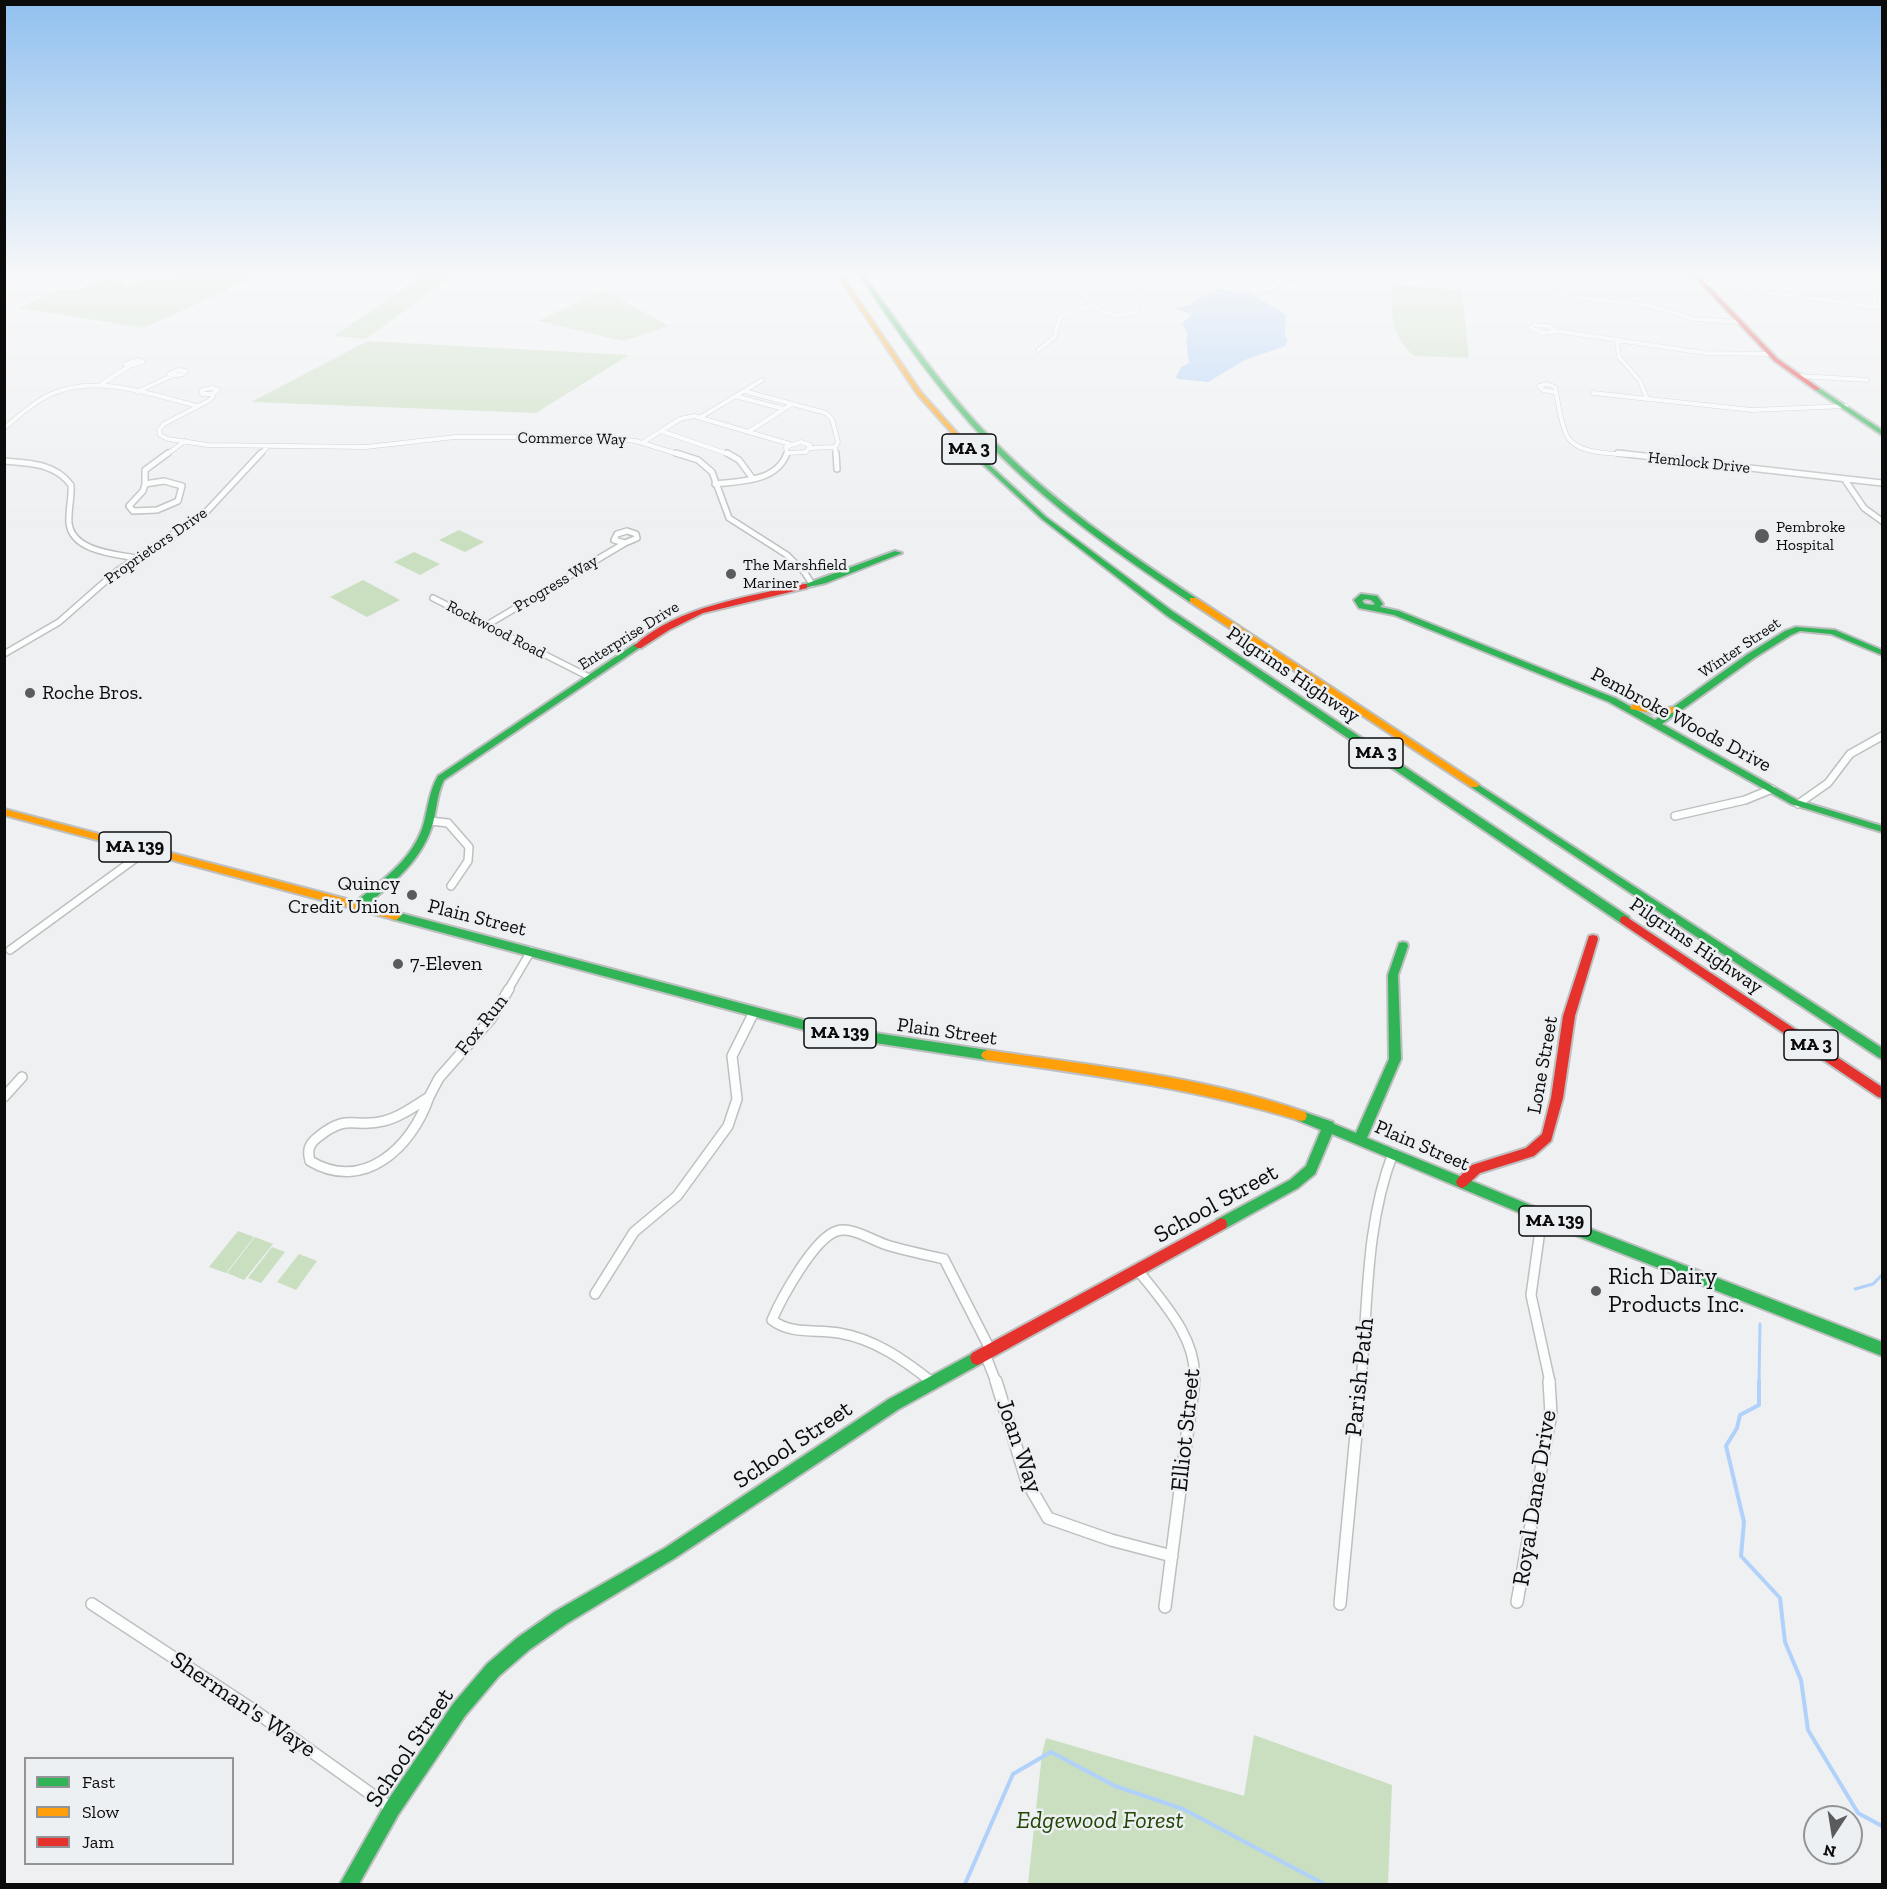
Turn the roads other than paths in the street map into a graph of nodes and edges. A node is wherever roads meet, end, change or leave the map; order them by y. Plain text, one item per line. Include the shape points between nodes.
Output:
1 (900, 362) edge
2 (924, 362) edge
3 (1622, 362) edge
4 (1781, 362) edge
5 (129, 366) dead end
6 (171, 376) dead end
7 (1800, 376) junction
8 (762, 380) dead end
9 (1867, 380) dead end
10 (102, 384) junction
11 (744, 391) junction
12 (137, 392) junction
13 (1554, 392) dead end
14 (1593, 393) dead end
15 (212, 394) dead end
16 (735, 396) junction
17 (1647, 399) junction
18 (792, 404) junction
19 (197, 406) junction
20 (1846, 406) junction
21 (784, 409) junction
22 (701, 417) junction
23 (4, 428) edge
24 (661, 431) junction
25 (748, 432) junction
26 (1882, 433) edge
27 (184, 441) junction
28 (642, 443) junction
29 (790, 444) junction
30 (268, 446) junction
31 (835, 447) junction
32 (810, 448) junction
33 (787, 453) junction
34 (4, 461) edge
35 (837, 469) dead end
36 (753, 478) junction
37 (1845, 480) junction
38 (1882, 483) edge
39 (144, 484) junction
40 (715, 484) junction
41 (1882, 521) edge
42 (624, 543) dead end
43 (898, 553) dead end
44 (136, 558) junction
45 (812, 584) junction
46 (433, 598) dead end
47 (1376, 605) dead end
48 (487, 625) junction
49 (1882, 653) edge
50 (4, 654) edge
51 (591, 678) junction
52 (1612, 700) junction
53 (1675, 710) junction
54 (1656, 724) junction
55 (1882, 736) edge
56 (1772, 789) junction
57 (1798, 804) junction
58 (4, 812) edge
59 (1675, 816) dead end
60 (430, 821) junction
61 (1882, 829) edge
62 (147, 850) junction
63 (451, 886) dead end
64 (358, 906) junction
65 (1593, 939) dead end
66 (1403, 946) dead end
67 (10, 950) dead end
68 (531, 951) junction
69 (754, 1012) junction
70 (1882, 1054) edge
71 (22, 1077) dead end
72 (1882, 1093) edge
73 (4, 1097) edge
74 (429, 1097) junction
75 (1329, 1126) junction
76 (1360, 1139) junction
77 (1393, 1153) junction
78 (1462, 1182) junction
79 (1542, 1216) junction
80 (1137, 1269) junction
81 (595, 1294) dead end
82 (1882, 1348) edge
83 (988, 1352) junction
84 (932, 1382) junction
85 (1172, 1556) junction
86 (1517, 1602) dead end
87 (92, 1604) dead end
88 (1340, 1604) dead end
89 (1165, 1607) dead end
90 (392, 1809) junction
91 (349, 1884) edge

1 - 72 main road, Pilgrims Highway / MA 3 via 931,407 986,467 1059,531 1188,626
2 - 70 main road, Pilgrims Highway / MA 3 via 966,416 1027,476 1114,547
3 - 17 street via 1638,379
4 - 7 main road
5 - 10 street
6 - 12 street
7 - 9 street
7 - 20 main road
8 - 11 street
10 - 12 street
10 - 23 street via 52,394
11 - 16 street
11 - 18 street
12 - 19 street
13 - 37 street, Hemlock Drive via 1566,435 1586,449
14 - 17 street
15 - 19 street via 211,399
16 - 21 street
16 - 22 street
17 - 20 street via 1759,410
18 - 21 street
18 - 31 street via 826,413 832,419 838,442
19 - 27 street, Commerce Way via 159,429 163,438
20 - 26 main road
21 - 25 street
22 - 24 street via 687,416
22 - 25 street
24 - 28 street
24 - 36 street via 729,454
25 - 29 street
27 - 30 street, Commerce Way
27 - 39 street via 145,470
28 - 30 street, Commerce Way via 599,437 454,437 366,447
28 - 40 street, Commerce Way via 698,460 712,472
29 - 32 street via 807,443
29 - 33 street
30 - 44 street, Proprietors Drive via 207,511
31 - 32 street
31 - 35 street
32 - 33 street via 806,452
33 - 36 street via 776,470
34 - 44 street via 44,466 63,475 71,485 69,524 74,535 94,548
36 - 40 street
37 - 38 street, Hemlock Drive
37 - 41 street via 1864,508
39 - 39 street via 173,481 182,486 181,496 165,509 133,511 130,503 142,492
40 - 45 street, Commerce Way via 729,518 787,555
42 - 48 street, Progress Way
43 - 45 main road, Enterprise Drive
44 - 50 street, Proprietors Drive via 59,622
45 - 51 main road, Enterprise Drive via 686,617
46 - 48 street, Rockwood Road
47 - 52 main road, Pembroke Woods Drive
48 - 51 street, Rockwood Road
49 - 53 main road, Winter Street via 1833,632 1795,629
51 - 60 main road, Enterprise Drive via 441,778 434,789
52 - 53 main road via 1648,711
52 - 54 main road, Pembroke Woods Drive
53 - 54 main road, Winter Street
54 - 56 main road, Pembroke Woods Drive
55 - 57 street via 1850,754 1828,783
56 - 57 main road, Pembroke Woods Drive
56 - 59 street via 1745,800
57 - 61 main road, Pembroke Woods Drive
58 - 62 main road, Plain Street / MA 139
60 - 63 street via 448,823 470,847 468,861
60 - 64 main road, Enterprise Drive via 423,840 404,865
62 - 64 main road, Plain Street / MA 139
62 - 67 street
64 - 68 main road, Plain Street / MA 139
65 - 78 main road, Lone Street via 1569,1016 1547,1137 1530,1152 1476,1169
66 - 76 main road via 1394,969 1395,1059
68 - 69 main road, Plain Street / MA 139
68 - 74 street, Fox Run via 491,1019 439,1078
69 - 75 main road, Plain Street / MA 139 via 841,1034 1200,1088 1265,1104
69 - 81 street via 732,1056 737,1099 728,1126 677,1196 634,1232
71 - 73 street
74 - 74 street, Fox Run via 381,1122 343,1122 332,1126 311,1143 310,1161 345,1173 361,1171 379,1162 412,1134
75 - 76 main road, Plain Street / MA 139
75 - 80 main road, School Street via 1318,1159 1305,1176 1165,1257
76 - 77 main road, Plain Street / MA 139
77 - 78 main road, Plain Street / MA 139
77 - 88 street, Parish Path via 1381,1183 1371,1258
78 - 79 main road, Plain Street / MA 139
79 - 82 main road, Plain Street / MA 139
79 - 86 street, Royal Dane Drive via 1532,1295 1549,1371 1551,1414
80 - 83 main road, School Street
80 - 85 street, Elliot Street via 1180,1328 1196,1371
83 - 84 main road, School Street
83 - 84 street, Joan Way via 944,1258 835,1231 808,1257 771,1320 881,1346
83 - 85 street, Joan Way via 1028,1480 1048,1518
84 - 90 main road, School Street via 515,1650 459,1710
85 - 89 street, Elliot Street
87 - 90 street, Sherman's Waye via 252,1709
90 - 91 main road, School Street

